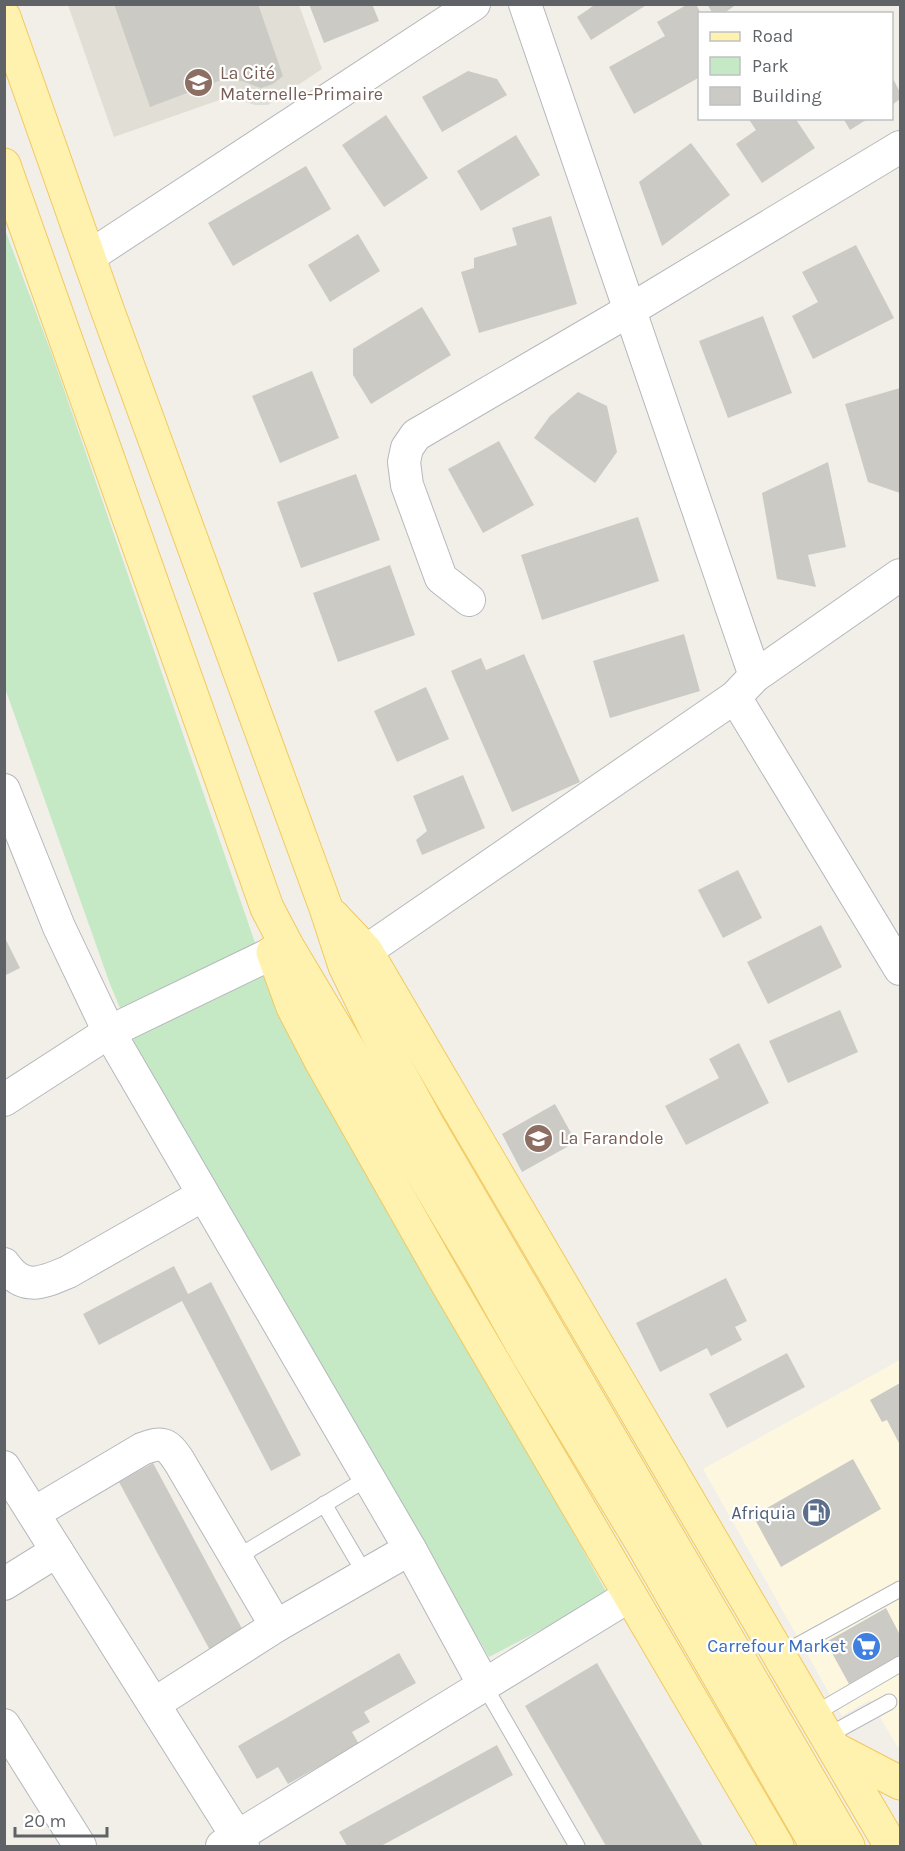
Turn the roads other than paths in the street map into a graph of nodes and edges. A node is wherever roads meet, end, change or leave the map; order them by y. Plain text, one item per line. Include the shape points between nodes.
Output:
1 (474, 4) edge
2 (525, 4) edge
3 (4, 17) edge
4 (900, 147) edge
5 (4, 165) edge
6 (90, 256) junction
7 (630, 310) junction
8 (900, 575) edge
9 (469, 600) dead end
10 (745, 686) junction
11 (4, 790) edge
12 (326, 908) junction
13 (280, 949) junction
14 (366, 951) junction
15 (900, 969) edge
16 (110, 1032) junction
17 (4, 1100) edge
18 (203, 1195) junction
19 (4, 1264) edge
20 (4, 1467) edge
21 (368, 1478) junction
22 (324, 1504) junction
23 (34, 1513) junction
24 (410, 1549) junction
25 (57, 1551) junction
26 (236, 1558) junction
27 (365, 1574) junction
28 (4, 1584) edge
29 (900, 1589) edge
30 (629, 1596) junction
31 (276, 1626) junction
32 (780, 1655) junction
33 (900, 1664) edge
34 (484, 1685) junction
35 (889, 1702) dead end
36 (154, 1704) junction
37 (4, 1725) edge
38 (825, 1733) junction
39 (900, 1783) edge
40 (740, 1784) junction
41 (234, 1843) edge
42 (80, 1846) edge
43 (577, 1846) edge
44 (757, 1846) edge
45 (777, 1846) edge
46 (817, 1846) edge
47 (848, 1846) edge
48 (891, 1846) edge

1 - 6 street
2 - 7 street
3 - 6 main road
4 - 7 street
5 - 13 main road
6 - 12 main road
7 - 9 street via 416,435 407,448 407,485 441,578
7 - 10 street
8 - 10 street
10 - 14 street
10 - 15 street
11 - 16 street via 59,927
12 - 14 main road
12 - 47 main road via 345,966 426,1122
13 - 16 street
13 - 30 main road via 293,1007 321,1061
13 - 46 main road via 479,1268
14 - 32 main road
16 - 17 street
16 - 18 street
18 - 19 street via 68,1272 45,1281 32,1284 18,1280
18 - 21 street
20 - 23 street
21 - 22 lane
21 - 24 street
22 - 26 lane
22 - 27 lane
23 - 25 street
23 - 26 street via 142,1449 163,1444 179,1461
24 - 27 street
24 - 34 street
25 - 28 street
25 - 36 street
26 - 31 street
27 - 31 street
29 - 32 lane
30 - 34 street
30 - 40 main road
31 - 36 street
32 - 38 main road
33 - 38 lane
34 - 41 street
34 - 43 lane
35 - 38 lane
36 - 41 street
37 - 42 street
38 - 39 main road
38 - 48 main road
40 - 44 main road
40 - 45 main road

